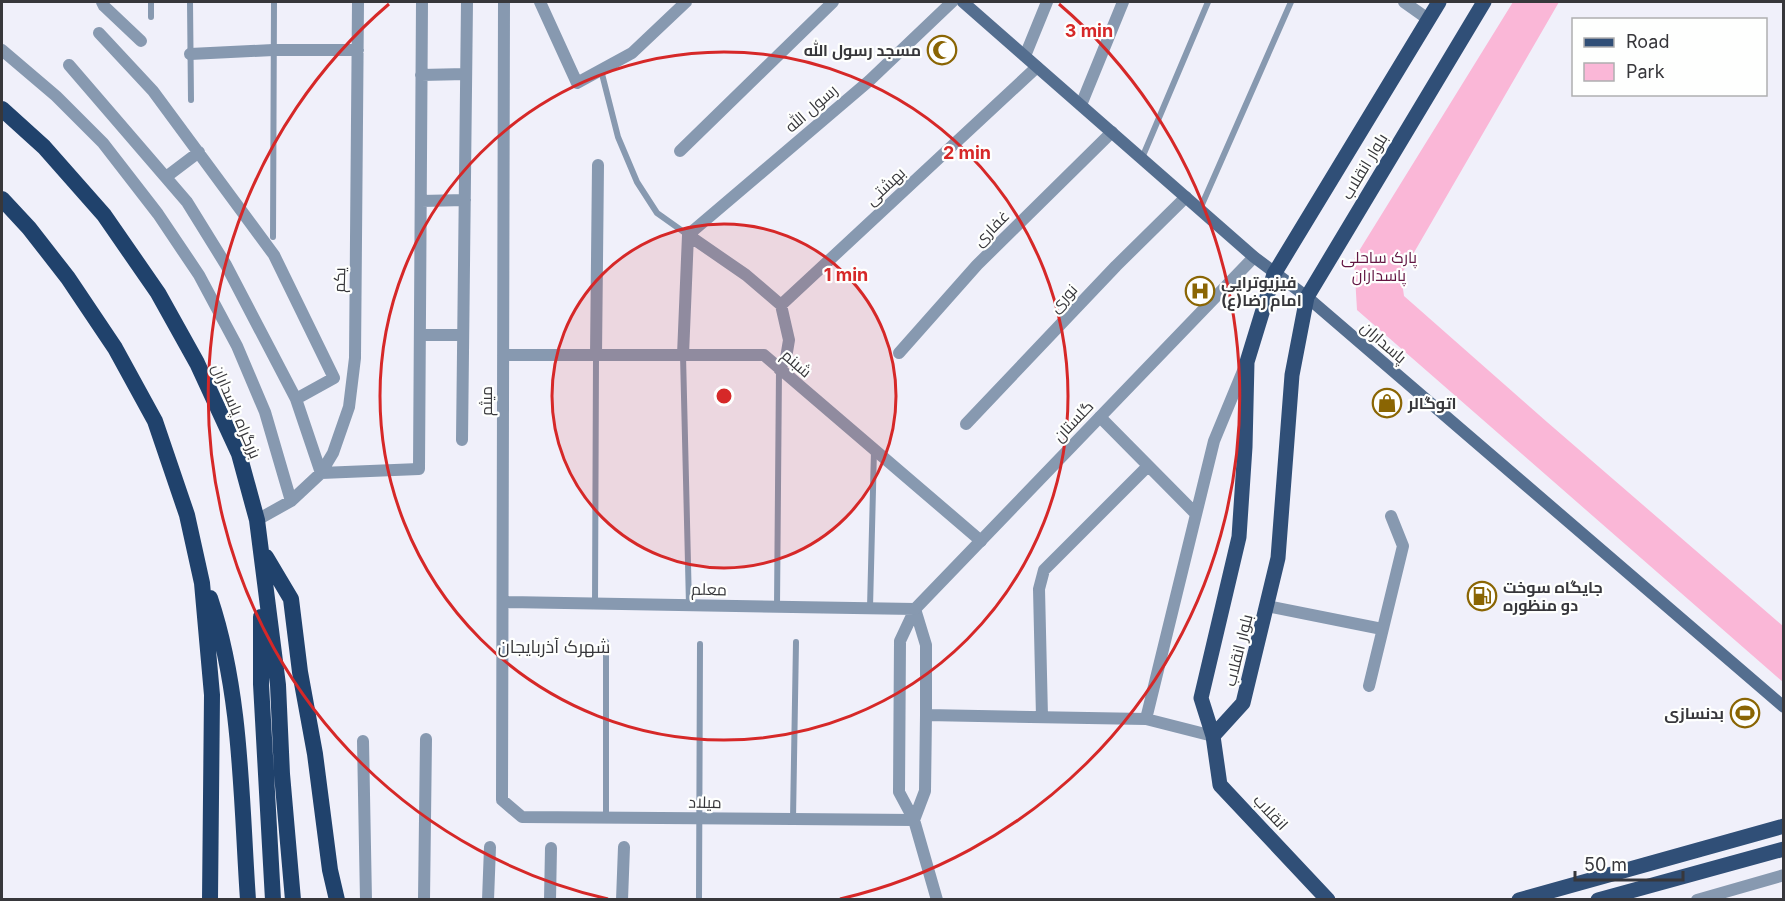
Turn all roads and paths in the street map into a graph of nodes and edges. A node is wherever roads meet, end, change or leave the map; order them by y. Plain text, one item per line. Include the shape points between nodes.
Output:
1 (152, 2) edge
2 (190, 2) edge
3 (274, 2) edge
4 (358, 2) edge
5 (422, 2) edge
6 (467, 2) edge
7 (504, 2) edge
8 (540, 2) edge
9 (686, 2) edge
10 (833, 2) edge
11 (952, 2) edge
12 (963, 2) edge
13 (1047, 2) edge
14 (1123, 2) edge
15 (1208, 2) edge
16 (1291, 2) edge
17 (1404, 2) edge
18 (1439, 2) edge
19 (1484, 2) edge
20 (103, 3) edge
21 (152, 17) dead end
22 (1428, 20) junction
23 (99, 33) dead end
24 (141, 41) dead end
25 (2, 50) edge
26 (273, 50) junction
27 (358, 50) junction
28 (190, 54) junction
29 (1025, 56) junction
30 (69, 65) dead end
31 (1037, 67) junction
32 (601, 70) junction
33 (466, 74) junction
34 (421, 75) junction
35 (190, 100) dead end
36 (1081, 105) junction
37 (2, 109) edge
38 (1112, 132) junction
39 (680, 151) dead end
40 (198, 152) junction
41 (1142, 158) junction
42 (598, 165) dead end
43 (166, 177) junction
44 (1186, 197) junction
45 (2, 200) edge
46 (465, 200) junction
47 (421, 201) junction
48 (1200, 209) junction
49 (688, 235) junction
50 (273, 237) dead end
51 (1254, 257) junction
52 (1274, 274) junction
53 (1307, 297) junction
54 (781, 305) junction
55 (420, 334) junction
56 (463, 335) junction
57 (899, 353) dead end
58 (503, 355) junction
59 (596, 356) junction
60 (683, 356) junction
61 (1247, 362) junction
62 (779, 369) junction
63 (296, 399) junction
64 (1100, 417) junction
65 (966, 424) dead end
66 (462, 440) dead end
67 (874, 450) junction
68 (1148, 466) junction
69 (321, 473) junction
70 (291, 501) junction
71 (1196, 514) junction
72 (1390, 516) dead end
73 (257, 519) junction
74 (981, 541) junction
75 (262, 550) junction
76 (196, 558) junction
77 (503, 602) junction
78 (595, 604) junction
79 (689, 605) junction
80 (1267, 606) junction
81 (777, 607) junction
82 (870, 608) junction
83 (915, 609) junction
84 (1382, 628) junction
85 (606, 642) dead end
86 (796, 642) dead end
87 (700, 644) dead end
88 (1370, 686) dead end
89 (1784, 707) edge
90 (926, 715) junction
91 (1042, 717) junction
92 (1146, 719) junction
93 (1213, 736) junction
94 (426, 739) dead end
95 (363, 741) dead end
96 (502, 800) joint
97 (606, 818) junction
98 (699, 819) junction
99 (793, 819) junction
100 (914, 820) junction
101 (1784, 826) edge
102 (490, 847) dead end
103 (624, 847) dead end
104 (551, 848) dead end
105 (1784, 849) edge
106 (330, 870) junction
107 (1784, 875) edge
108 (210, 900) edge
109 (248, 900) edge
110 (273, 900) edge
111 (293, 900) edge
112 (332, 900) edge
113 (337, 900) edge
114 (366, 900) edge
115 (424, 900) edge
116 (488, 900) edge
117 (550, 900) edge
118 (622, 900) edge
119 (699, 900) edge
120 (937, 900) edge
121 (1328, 900) edge
122 (1519, 900) edge
123 (1598, 900) edge
124 (1697, 900) edge

1 - 21 lane
2 - 28 lane
3 - 26 lane
4 - 27 street, یکم
5 - 34 street
6 - 33 street
7 - 58 street, میثم
8 - 32 street via 577,83
9 - 32 street via 632,53
10 - 39 street
11 - 49 street, رسول الله via 869,81
12 - 29 main road, پاسداران
13 - 29 street
14 - 36 street
15 - 41 lane
16 - 48 lane
17 - 22 street
18 - 22 main road, بلوار انقلاب
19 - 53 main road, بلوار انقلاب
20 - 24 street
22 - 52 main road, بلوار انقلاب
23 - 40 street via 153,91
25 - 70 street via 103,143 199,275 237,346 265,412
26 - 27 street
26 - 28 street
26 - 50 lane
27 - 69 street, یکم via 355,358 349,407 333,453
28 - 35 lane
29 - 31 main road, پاسداران
30 - 43 street
31 - 36 main road, پاسداران
31 - 54 street, بهشتی
32 - 49 lane via 618,137 637,182 657,213
33 - 34 street
33 - 46 street
34 - 47 street
36 - 38 main road, پاسداران
37 - 73 highway, بزرگراه پاسداران via 44,147 104,214 158,293 197,363 239,454
38 - 41 main road, پاسداران
38 - 57 street, غفاری via 977,265
40 - 43 street
40 - 63 street via 274,255 334,378
41 - 44 main road, پاسداران
42 - 59 street
43 - 63 street via 187,202 226,265
44 - 48 main road, پاسداران
44 - 65 street, نوری
45 - 76 highway via 68,278 115,348 155,421 187,515
46 - 47 street
46 - 56 street
47 - 55 street
48 - 51 main road, پاسداران
49 - 54 street
49 - 60 street
51 - 52 main road, پاسداران
51 - 64 street, گلستان
52 - 53 main road, پاسداران
52 - 61 main road, بلوار انقلاب
53 - 80 main road, بلوار انقلاب via 1292,375 1278,558
53 - 89 main road, پاسداران
54 - 62 street via 789,340 786,358
55 - 56 street
55 - 69 street via 418,469
56 - 66 street
58 - 59 street, شبنم
58 - 77 street, میثم
59 - 60 street, شبنم
59 - 78 lane
60 - 62 street, شبنم via 764,355
60 - 79 lane
61 - 71 street via 1214,441
61 - 93 main road, بلوار انقلاب via 1239,537 1201,698
62 - 67 street, شبنم
62 - 81 lane
63 - 69 street
64 - 68 street
64 - 74 street, گلستان
67 - 74 street, شبنم
67 - 82 lane
68 - 71 street
68 - 91 street via 1044,570 1040,588
69 - 70 street, یکم
70 - 73 street, یکم
71 - 92 street
72 - 84 street via 1403,546
73 - 75 highway, بزرگراه پاسداران
74 - 83 street, گلستان
75 - 106 highway via 291,599
75 - 110 highway via 261,684
75 - 111 highway, بزرگراه پاسداران via 278,685
76 - 108 highway via 202,583 212,695
76 - 109 highway via 219,625 236,712
77 - 78 street, معلم
77 - 96 street, میثم
78 - 79 street, معلم
79 - 81 street, معلم
80 - 84 street
80 - 93 main road, بلوار انقلاب via 1243,703
81 - 82 street, معلم
82 - 83 street, معلم
83 - 90 street via 926,645
83 - 100 street, گلستان via 900,641 899,792
84 - 88 street
85 - 97 lane
86 - 99 lane
87 - 98 lane
90 - 91 street
90 - 100 street via 926,791
91 - 92 street
92 - 93 street
93 - 121 main road, انقلاب via 1220,784
94 - 115 street
95 - 114 street
96 - 97 street, میلاد via 522,817
97 - 98 street, میلاد
98 - 99 street, میلاد
98 - 119 lane
99 - 100 street, میلاد
100 - 120 street, گلستان
101 - 122 main road
102 - 116 street
103 - 118 street
104 - 117 street
105 - 123 main road
106 - 112 highway
106 - 113 highway
107 - 124 street

